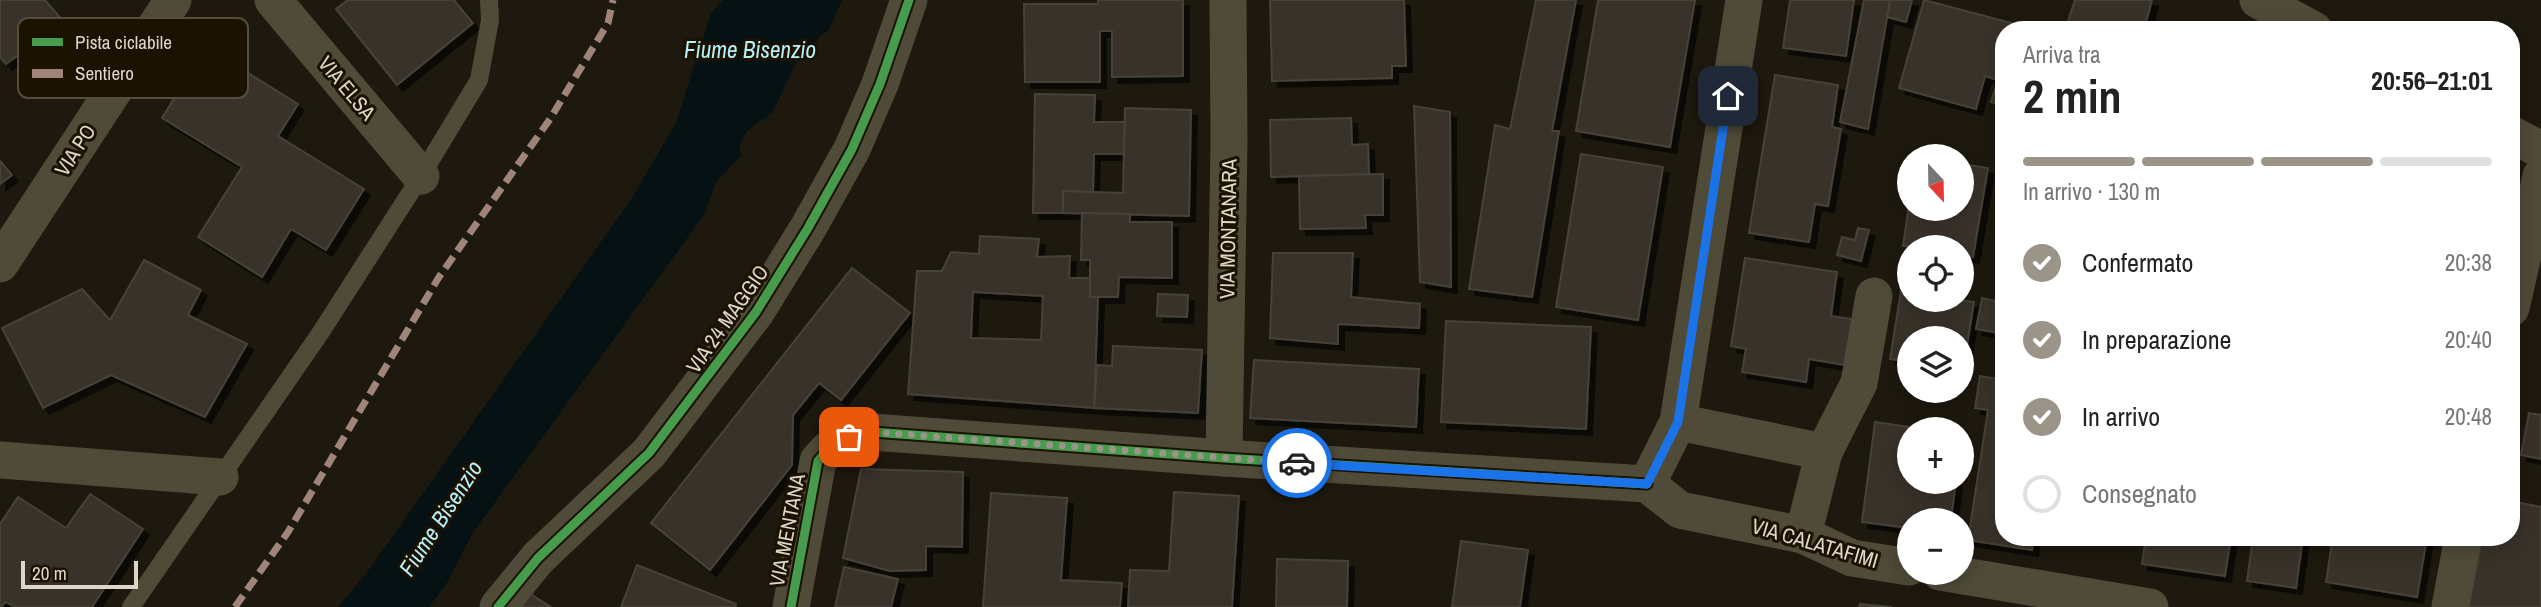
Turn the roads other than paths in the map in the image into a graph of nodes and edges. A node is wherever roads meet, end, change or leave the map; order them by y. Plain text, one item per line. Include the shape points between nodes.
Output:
1 (173, 0) edge
2 (273, 0) edge
3 (489, 0) edge
4 (909, 0) edge
5 (1228, 0) edge
6 (1745, 0) edge
7 (2258, 0) edge
8 (161, 18) edge
9 (2297, 21) edge
10 (109, 98) edge
11 (2520, 139) edge
12 (2541, 150) edge
13 (2541, 176) edge
14 (421, 177) junction
15 (0, 264) edge
16 (2520, 268) edge
17 (1874, 296) dead end
18 (1678, 422) junction
19 (1824, 452) junction
20 (1224, 458) junction
21 (0, 460) edge
22 (220, 477) junction
23 (1647, 484) junction
24 (1803, 535) junction
25 (2461, 546) edge
26 (1897, 565) edge
27 (1974, 578) edge
28 (131, 607) edge
29 (498, 607) edge
30 (791, 607) edge
31 (2150, 607) edge
32 (2450, 607) edge

1 - 8 street, VIA PO
2 - 14 street, VIA ELSA
3 - 14 lane via 479,80
4 - 29 street, VIA 24 MAGGIO via 852,149 756,312 649,453 538,558
5 - 20 street, VIA MONTANARA
6 - 18 street
7 - 9 street
10 - 15 street, VIA PO
11 - 12 street
13 - 16 street
14 - 22 lane
17 - 19 street via 1859,383
18 - 19 street
18 - 23 street
19 - 24 street
20 - 23 street, VIA MENTANA
20 - 30 street, VIA MENTANA via 872,432 849,437 832,445 818,461
21 - 22 street
22 - 28 lane
23 - 24 street, VIA CALATAFIMI via 1680,510
24 - 26 street, VIA CALATAFIMI via 1852,558
25 - 32 street
27 - 31 street

